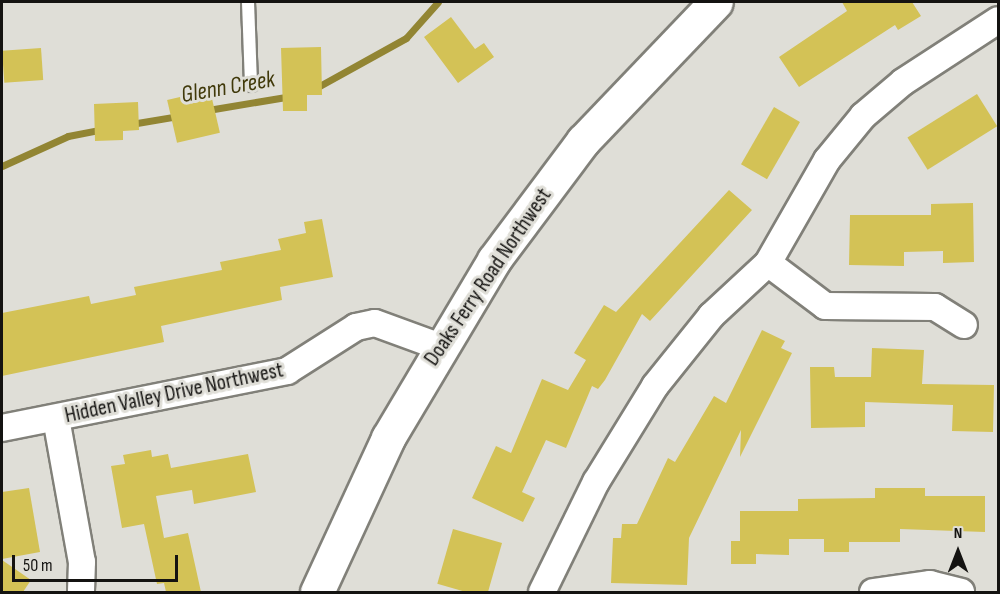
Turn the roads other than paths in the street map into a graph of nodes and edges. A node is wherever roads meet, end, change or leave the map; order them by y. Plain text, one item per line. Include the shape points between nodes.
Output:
1 (248, 2) edge
2 (716, 2) edge
3 (999, 20) edge
4 (251, 86) dead end
5 (768, 263) junction
6 (964, 325) dead end
7 (438, 346) junction
8 (56, 418) junction
9 (2, 428) edge
10 (81, 592) edge
11 (317, 592) edge
12 (542, 592) edge
13 (873, 592) edge
14 (961, 592) edge

1 - 4 lane
2 - 7 main road, Doaks Ferry Road Northwest via 583,141
3 - 5 street via 863,116 827,160
5 - 6 street via 825,306 935,307
5 - 12 street via 711,316 655,386 596,482
7 - 8 street, Hidden Valley Drive Northwest via 375,323 356,327 287,371
7 - 11 main road, Doaks Ferry Road Northwest via 360,493
8 - 9 street, Hidden Valley Drive Northwest
8 - 10 street via 82,562
13 - 14 street via 930,584

